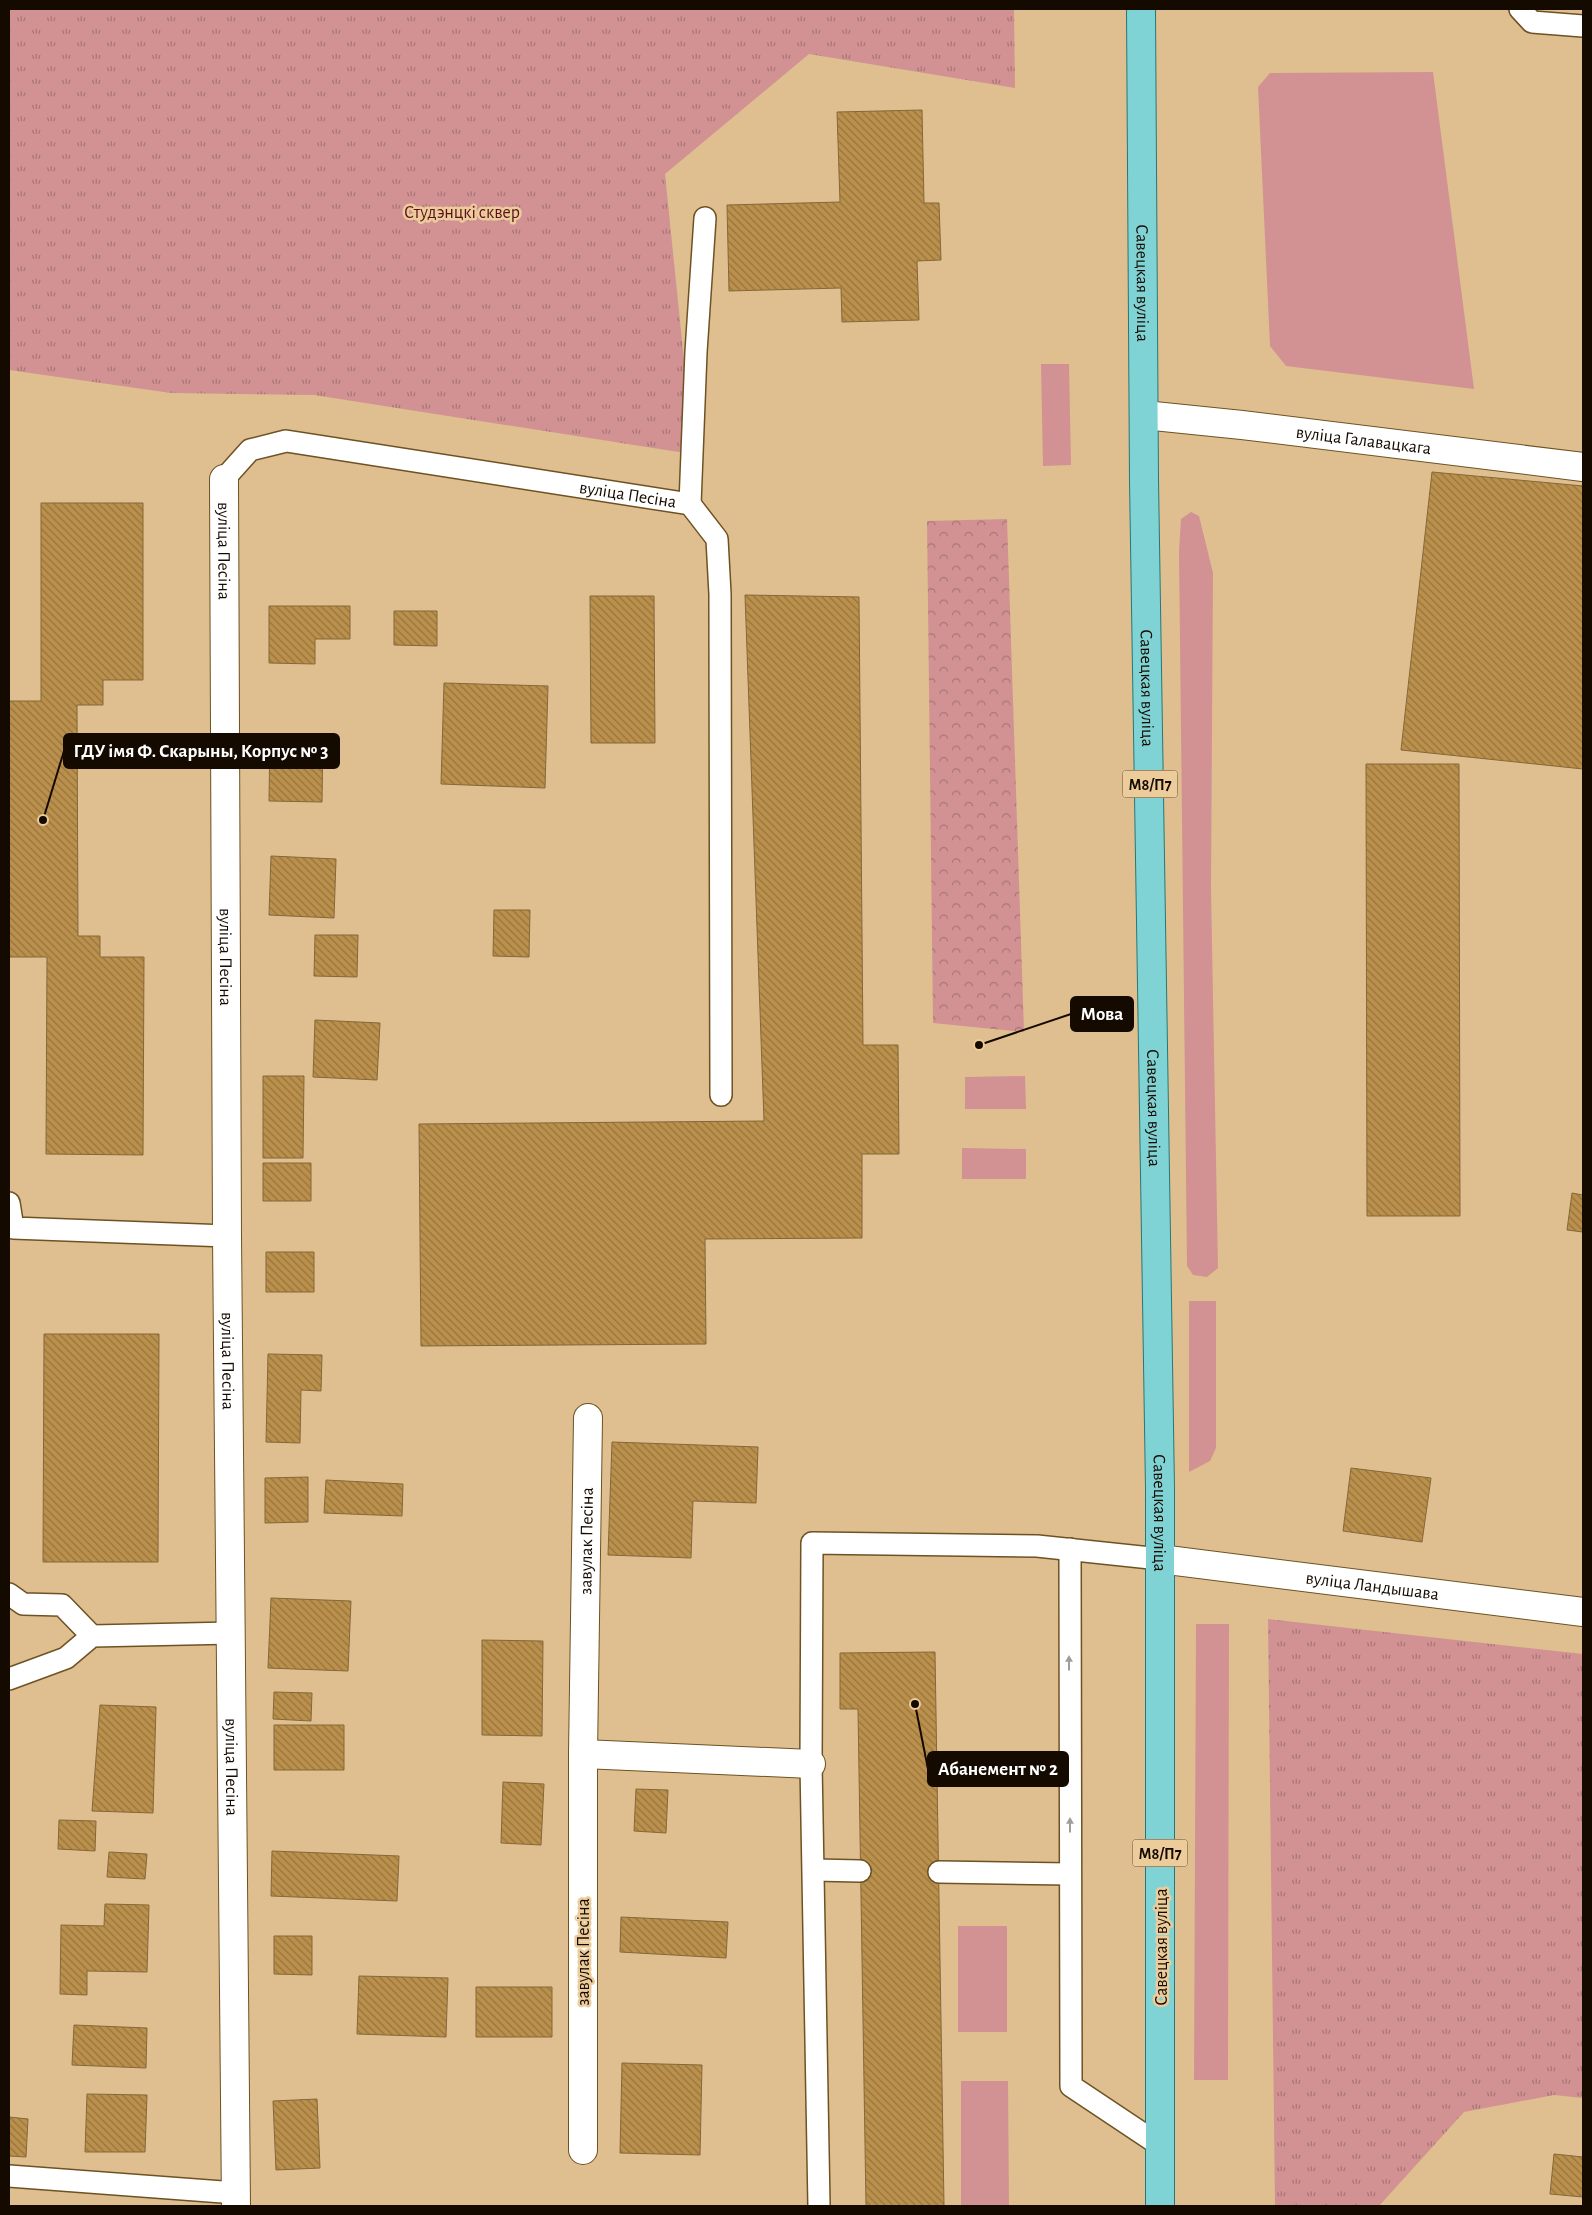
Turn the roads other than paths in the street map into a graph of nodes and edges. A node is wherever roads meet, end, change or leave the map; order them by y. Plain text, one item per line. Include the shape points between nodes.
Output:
1 (1141, 9) edge
2 (1520, 9) edge
3 (1583, 26) edge
4 (705, 218) dead end
5 (1144, 415) junction
6 (1583, 467) edge
7 (224, 479) joint
8 (690, 504) junction
9 (721, 1095) dead end
10 (9, 1203) edge
11 (227, 1236) junction
12 (588, 1418) dead end
13 (1070, 1549) junction
14 (1160, 1559) junction
15 (9, 1594) edge
16 (1583, 1612) edge
17 (232, 1633) junction
18 (92, 1636) junction
19 (9, 1679) edge
20 (583, 1754) junction
21 (812, 1764) junction
22 (814, 1870) junction
23 (860, 1870) dead end
24 (939, 1872) dead end
25 (1070, 1874) junction
26 (1161, 2146) junction
27 (583, 2150) dead end
28 (9, 2176) edge
29 (236, 2199) edge
30 (819, 2206) edge
31 (1160, 2206) edge

1 - 5 main road, Савецкая вуліца / М8/П7
2 - 3 lane via 1532,22
4 - 8 lane, вуліца Песіна
5 - 6 street, вуліца Галавацкага via 1242,424
5 - 14 main road, Савецкая вуліца / М8/П7
7 - 8 lane, вуліца Песіна via 250,450 286,441
7 - 11 street, вуліца Песіна
8 - 9 lane via 717,539
10 - 11 lane via 13,1228
11 - 17 street, вуліца Песіна
12 - 20 street, завулак Песіна
13 - 14 lane
13 - 21 lane via 812,1543
25 -> 13 lane
14 - 16 street, вуліца Ландышава
14 - 26 main road, Савецкая вуліца / М8/П7
15 - 18 lane via 23,1604 62,1605
17 - 18 lane
17 - 29 street, вуліца Песіна
18 - 19 lane via 66,1658
20 - 21 street
20 - 27 street, завулак Песіна
21 - 22 lane
22 - 23 lane
22 - 30 lane
24 - 25 lane
25 - 26 lane via 1071,2086
26 - 31 main road, Савецкая вуліца / М8/П7
28 - 29 lane

